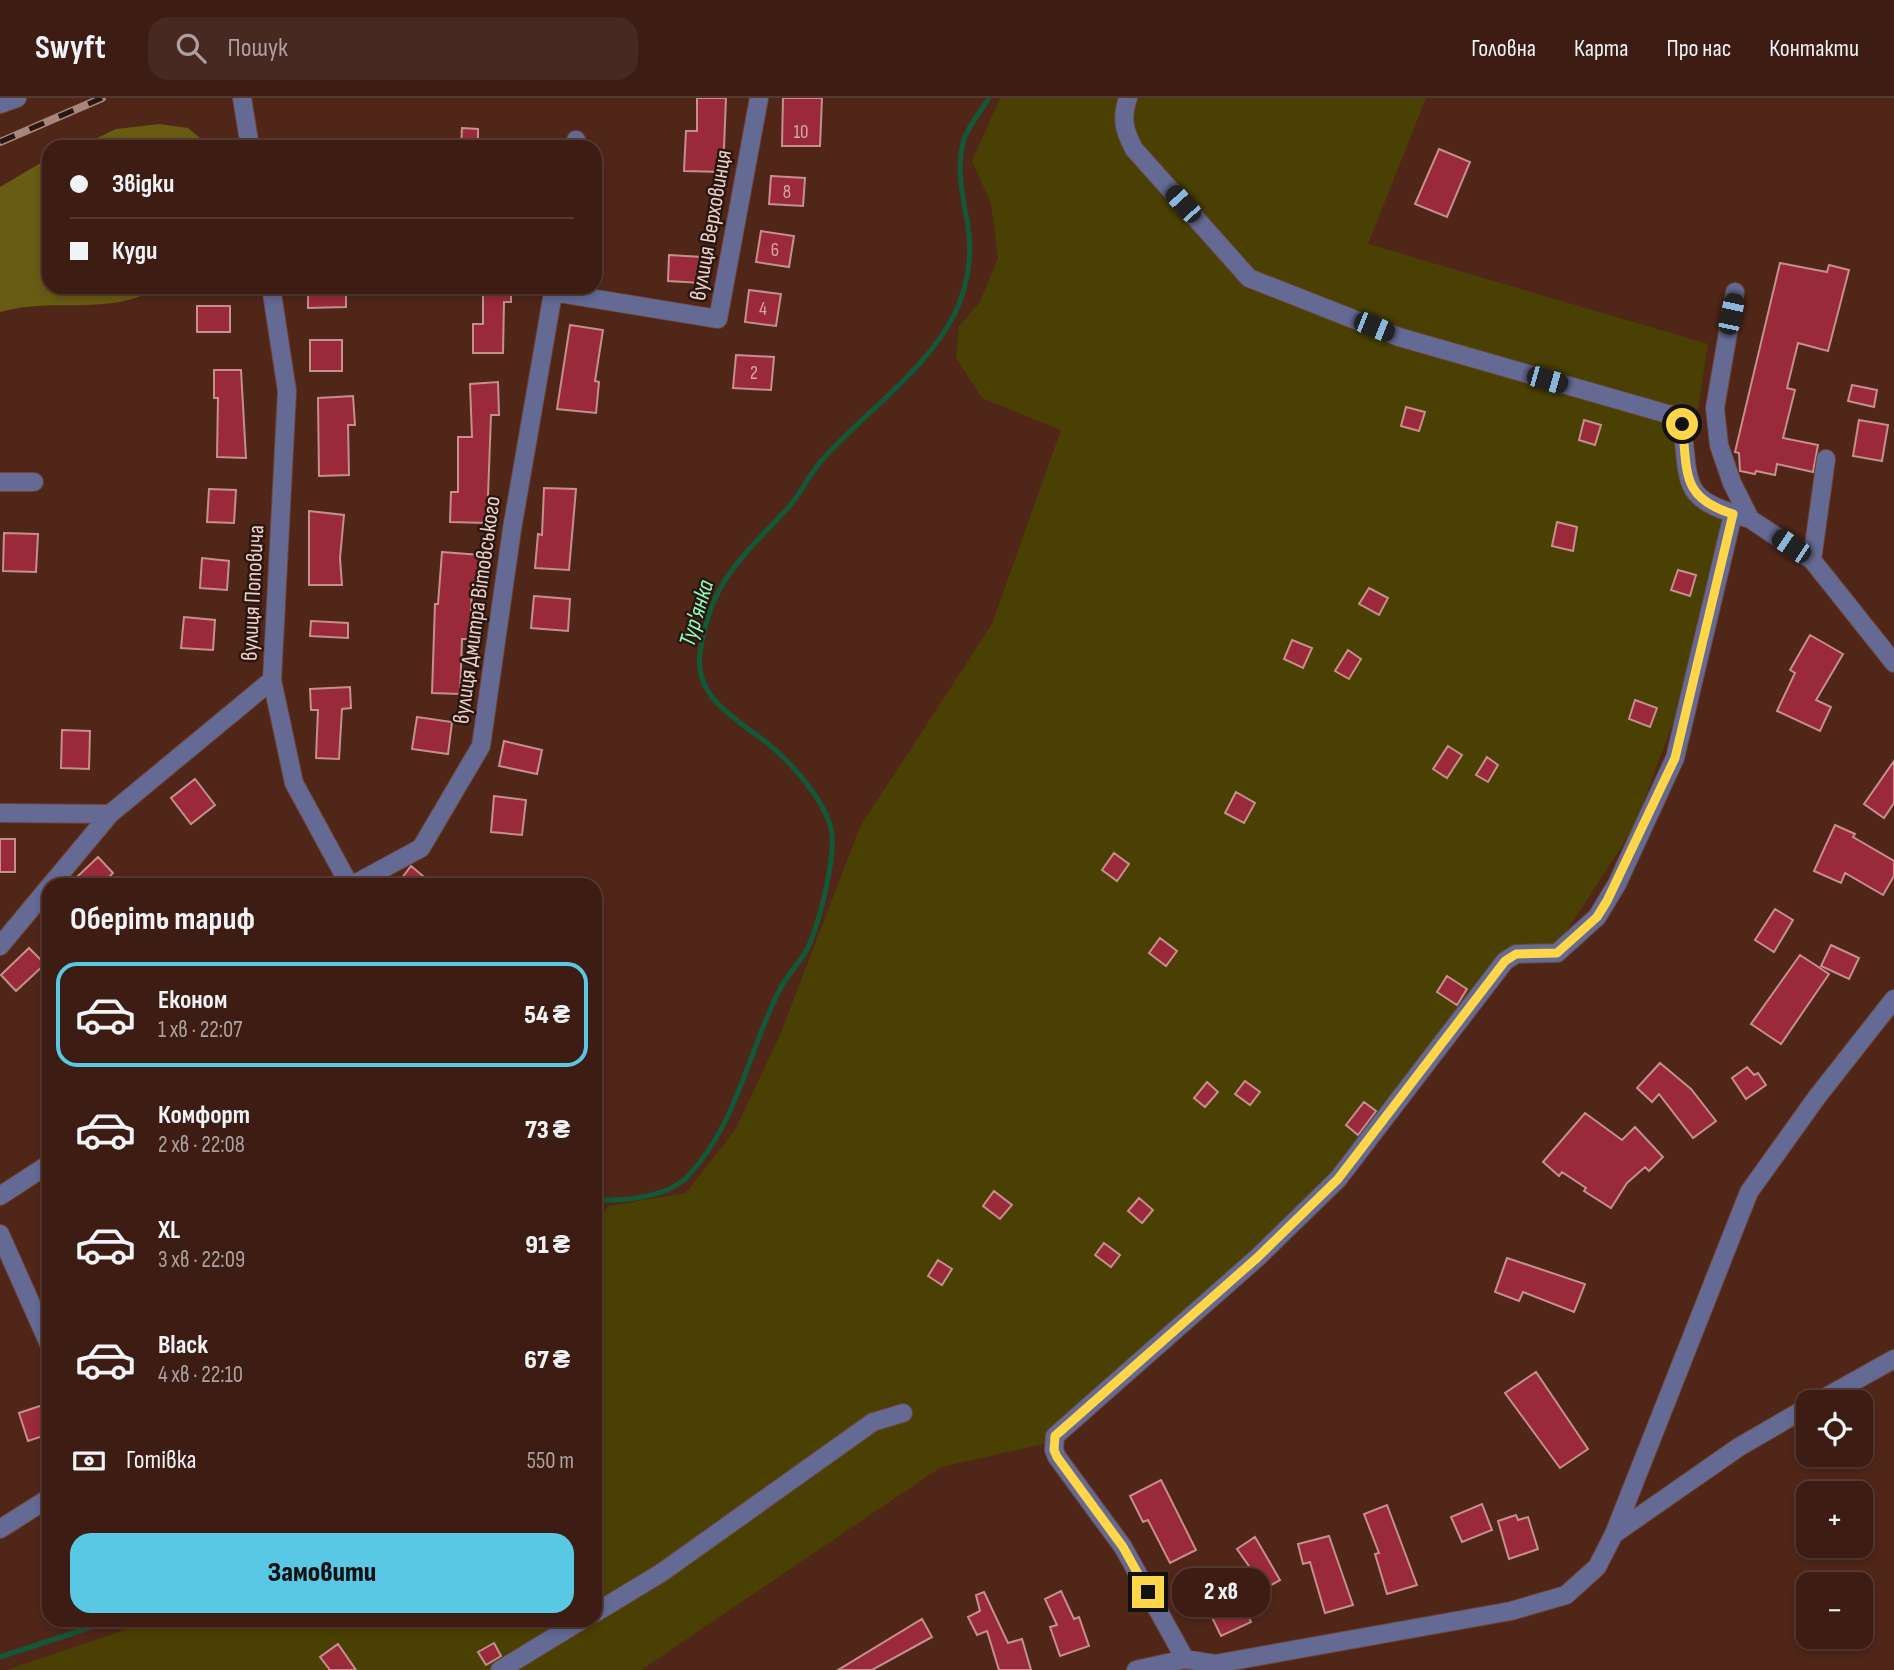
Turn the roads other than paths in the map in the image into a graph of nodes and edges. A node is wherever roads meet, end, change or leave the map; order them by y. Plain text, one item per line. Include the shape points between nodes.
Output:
1 (17, 98) edge
2 (242, 98) edge
3 (759, 98) edge
4 (1128, 98) edge
5 (0, 104) edge
6 (249, 140) edge
7 (1735, 292) dead end
8 (272, 294) edge
9 (552, 294) edge
10 (576, 294) edge
11 (1826, 459) dead end
12 (0, 482) edge
13 (34, 482) dead end
14 (1741, 516) junction
15 (1812, 560) junction
16 (1894, 663) edge
17 (272, 680) junction
18 (0, 813) edge
19 (110, 814) junction
20 (57, 878) edge
21 (346, 878) edge
22 (365, 878) edge
23 (42, 896) edge
24 (0, 946) edge
25 (1894, 999) edge
26 (42, 1169) edge
27 (0, 1196) edge
28 (0, 1234) edge
29 (42, 1328) edge
30 (1894, 1359) edge
31 (1838, 1390) edge
32 (903, 1413) dead end
33 (1796, 1414) edge
34 (42, 1502) edge
35 (0, 1529) edge
36 (1614, 1534) junction
37 (602, 1609) edge
38 (571, 1627) edge
39 (1185, 1659) junction
40 (1218, 1667) edge
41 (500, 1670) edge
42 (1136, 1670) edge

1 - 5 street
2 - 6 street
3 - 10 street, вулиця Верховинця via 718,319
4 - 14 street via 1124,130 1134,149 1249,278 1399,337 1671,415 1682,424 1695,495 1711,507
7 - 14 street via 1715,408 1720,445
8 - 17 street, вулиця Поповича via 287,391
9 - 22 street, вулиця Дмитра Вітовського via 481,746 421,848
11 - 15 street
12 - 13 street
14 - 15 street
14 - 39 street via 1675,758 1597,917 1557,953 1516,954 1505,961 1338,1179 1258,1257 1055,1436 1057,1457 1123,1547
15 - 16 street
17 - 19 street
17 - 21 street, вулиця Поповича via 294,783
18 - 19 street
19 - 20 street
23 - 24 street
25 - 36 street via 1749,1192
26 - 27 street
28 - 29 street
30 - 31 street
32 - 37 street via 873,1422 661,1573
33 - 36 street via 1739,1447
34 - 35 street
36 - 40 street via 1597,1567 1566,1595 1511,1611
38 - 41 street
39 - 40 street
39 - 42 street

